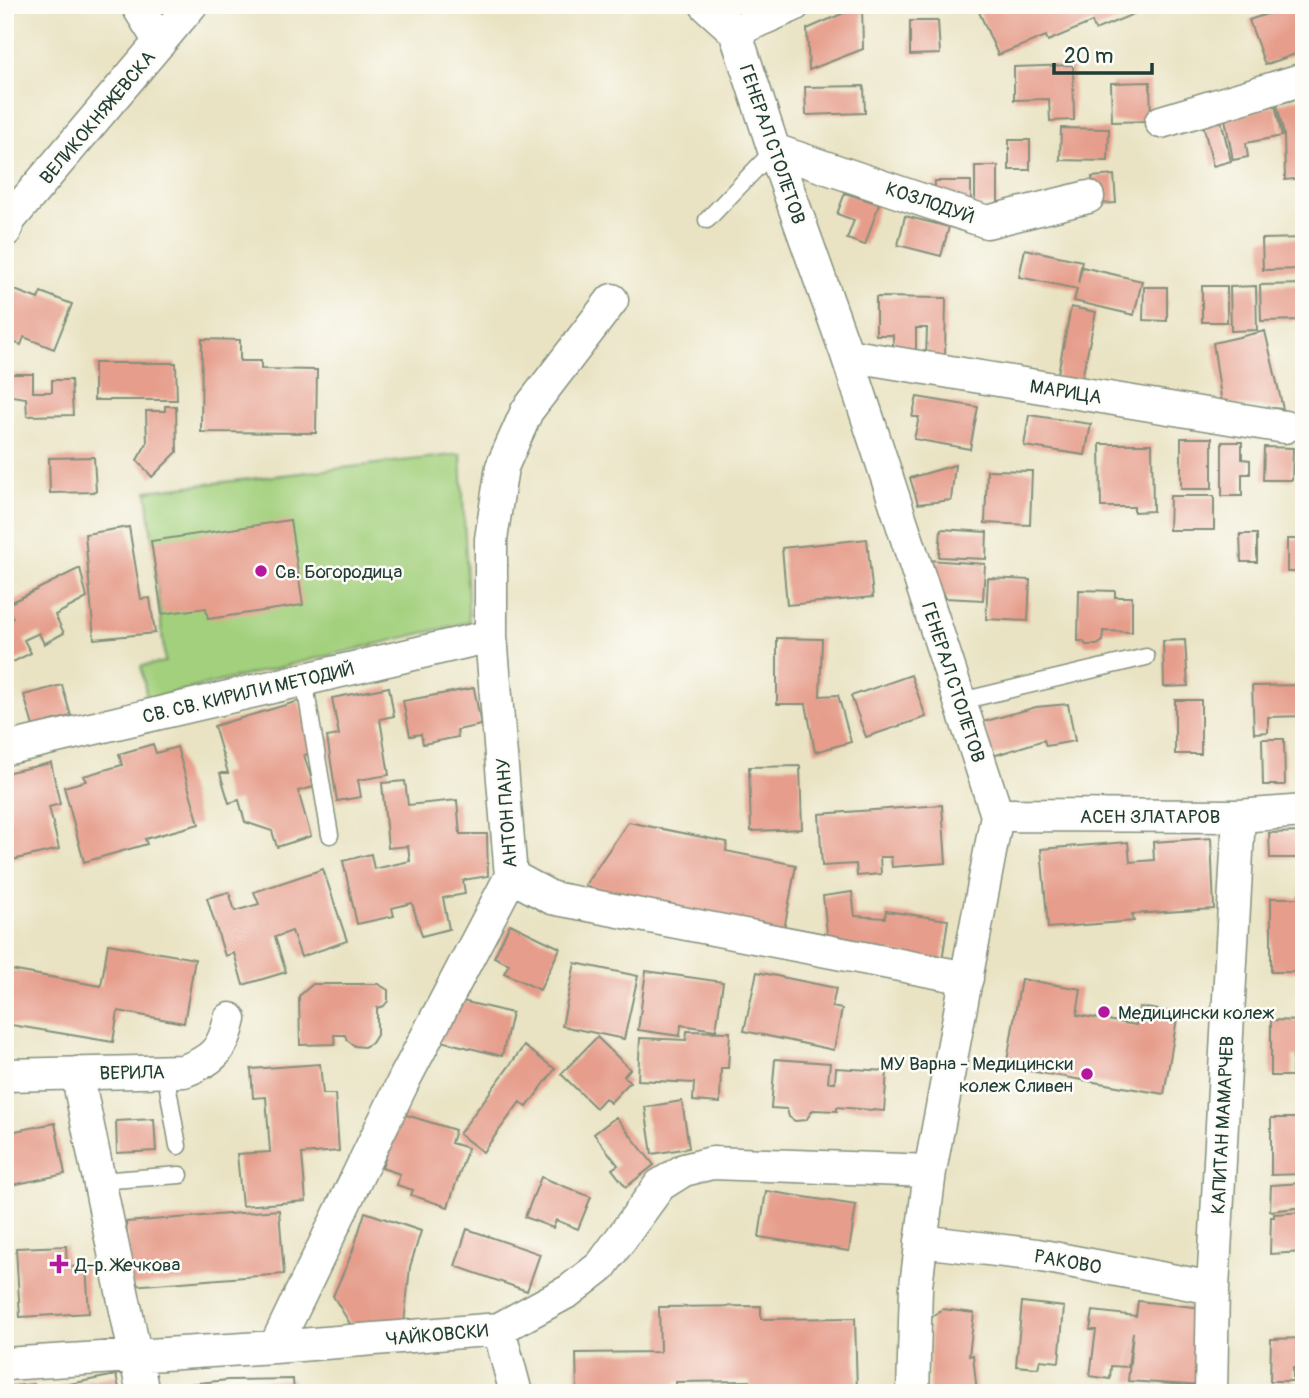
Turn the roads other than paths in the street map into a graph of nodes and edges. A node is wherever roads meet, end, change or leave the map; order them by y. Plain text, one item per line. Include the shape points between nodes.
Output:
1 (137, 5) edge
2 (191, 5) edge
3 (706, 5) edge
4 (794, 5) edge
5 (735, 31) junction
6 (160, 42) junction
7 (1304, 79) edge
8 (1161, 122) dead end
9 (774, 150) junction
10 (1088, 197) dead end
11 (707, 220) dead end
12 (7, 222) edge
13 (612, 300) dead end
14 (847, 355) junction
15 (1285, 427) dead end
16 (491, 636) junction
17 (1146, 657) dead end
18 (304, 679) junction
19 (961, 701) junction
20 (5, 749) edge
21 (1304, 811) edge
22 (997, 815) junction
23 (1239, 816) junction
24 (330, 835) dead end
25 (511, 876) junction
26 (967, 978) junction
27 (230, 1019) dead end
28 (165, 1071) junction
29 (76, 1073) junction
30 (5, 1075) edge
31 (178, 1146) dead end
32 (930, 1171) junction
33 (180, 1175) dead end
34 (98, 1181) junction
35 (921, 1241) junction
36 (1213, 1288) junction
37 (499, 1329) junction
38 (275, 1347) junction
39 (135, 1355) junction
40 (5, 1364) edge
41 (143, 1393) edge
42 (516, 1393) edge
43 (913, 1393) edge
44 (1211, 1393) edge

1 - 6 street
2 - 6 street, ВЕЛИКОКНЯЖЕВСКА
3 - 5 street, ГЕНЕРАЛ СТОЛЕТОВ
4 - 5 street
5 - 9 street, ГЕНЕРАЛ СТОЛЕТОВ
6 - 12 street, ВЕЛИКОКНЯЖЕВСКА
7 - 8 street
9 - 10 street, КОЗЛОДУЙ via 987,222
9 - 11 lane
9 - 14 street, ГЕНЕРАЛ СТОЛЕТОВ
13 - 16 street, АНТОН ПАНУ via 527,411 502,467 491,539
14 - 15 street, МАРИЦА
14 - 19 street, ГЕНЕРАЛ СТОЛЕТОВ
16 - 18 street, СВ. СВ. КИРИЛ И МЕТОДИЙ
16 - 25 street, АНТОН ПАНУ
17 - 19 lane
18 - 20 street, СВ. СВ. КИРИЛ И МЕТОДИЙ
18 - 24 lane
19 - 22 street, ГЕНЕРАЛ СТОЛЕТОВ
21 - 23 street, АСЕН ЗЛАТАРОВ
22 - 23 street, АСЕН ЗЛАТАРОВ
22 - 26 street, ГЕНЕРАЛ СТОЛЕТОВ
23 - 36 street, КАПИТАН МАМАРЧЕВ
25 - 26 street via 552,898
25 - 38 street, АНТОН ПАНУ via 405,1078
26 - 32 street, ГЕНЕРАЛ СТОЛЕТОВ
27 - 28 street, ВЕРИЛА via 216,1054 184,1071
28 - 29 street, ВЕРИЛА
28 - 31 lane
29 - 30 street, ВЕРИЛА
29 - 34 street
32 - 35 street, ГЕНЕРАЛ СТОЛЕТОВ
32 - 37 street, ЧАЙКОВСКИ via 712,1163 684,1170 660,1185 601,1266 569,1291
33 - 34 lane
34 - 39 street
35 - 36 street, РАКОВО via 1037,1255
35 - 43 street, ГЕНЕРАЛ СТОЛЕТОВ
36 - 44 street, КАПИТАН МАМАРЧЕВ
37 - 38 street, ЧАЙКОВСКИ
37 - 42 street
38 - 39 street, ЧАЙКОВСКИ
39 - 40 street, ЧАЙКОВСКИ
39 - 41 street

